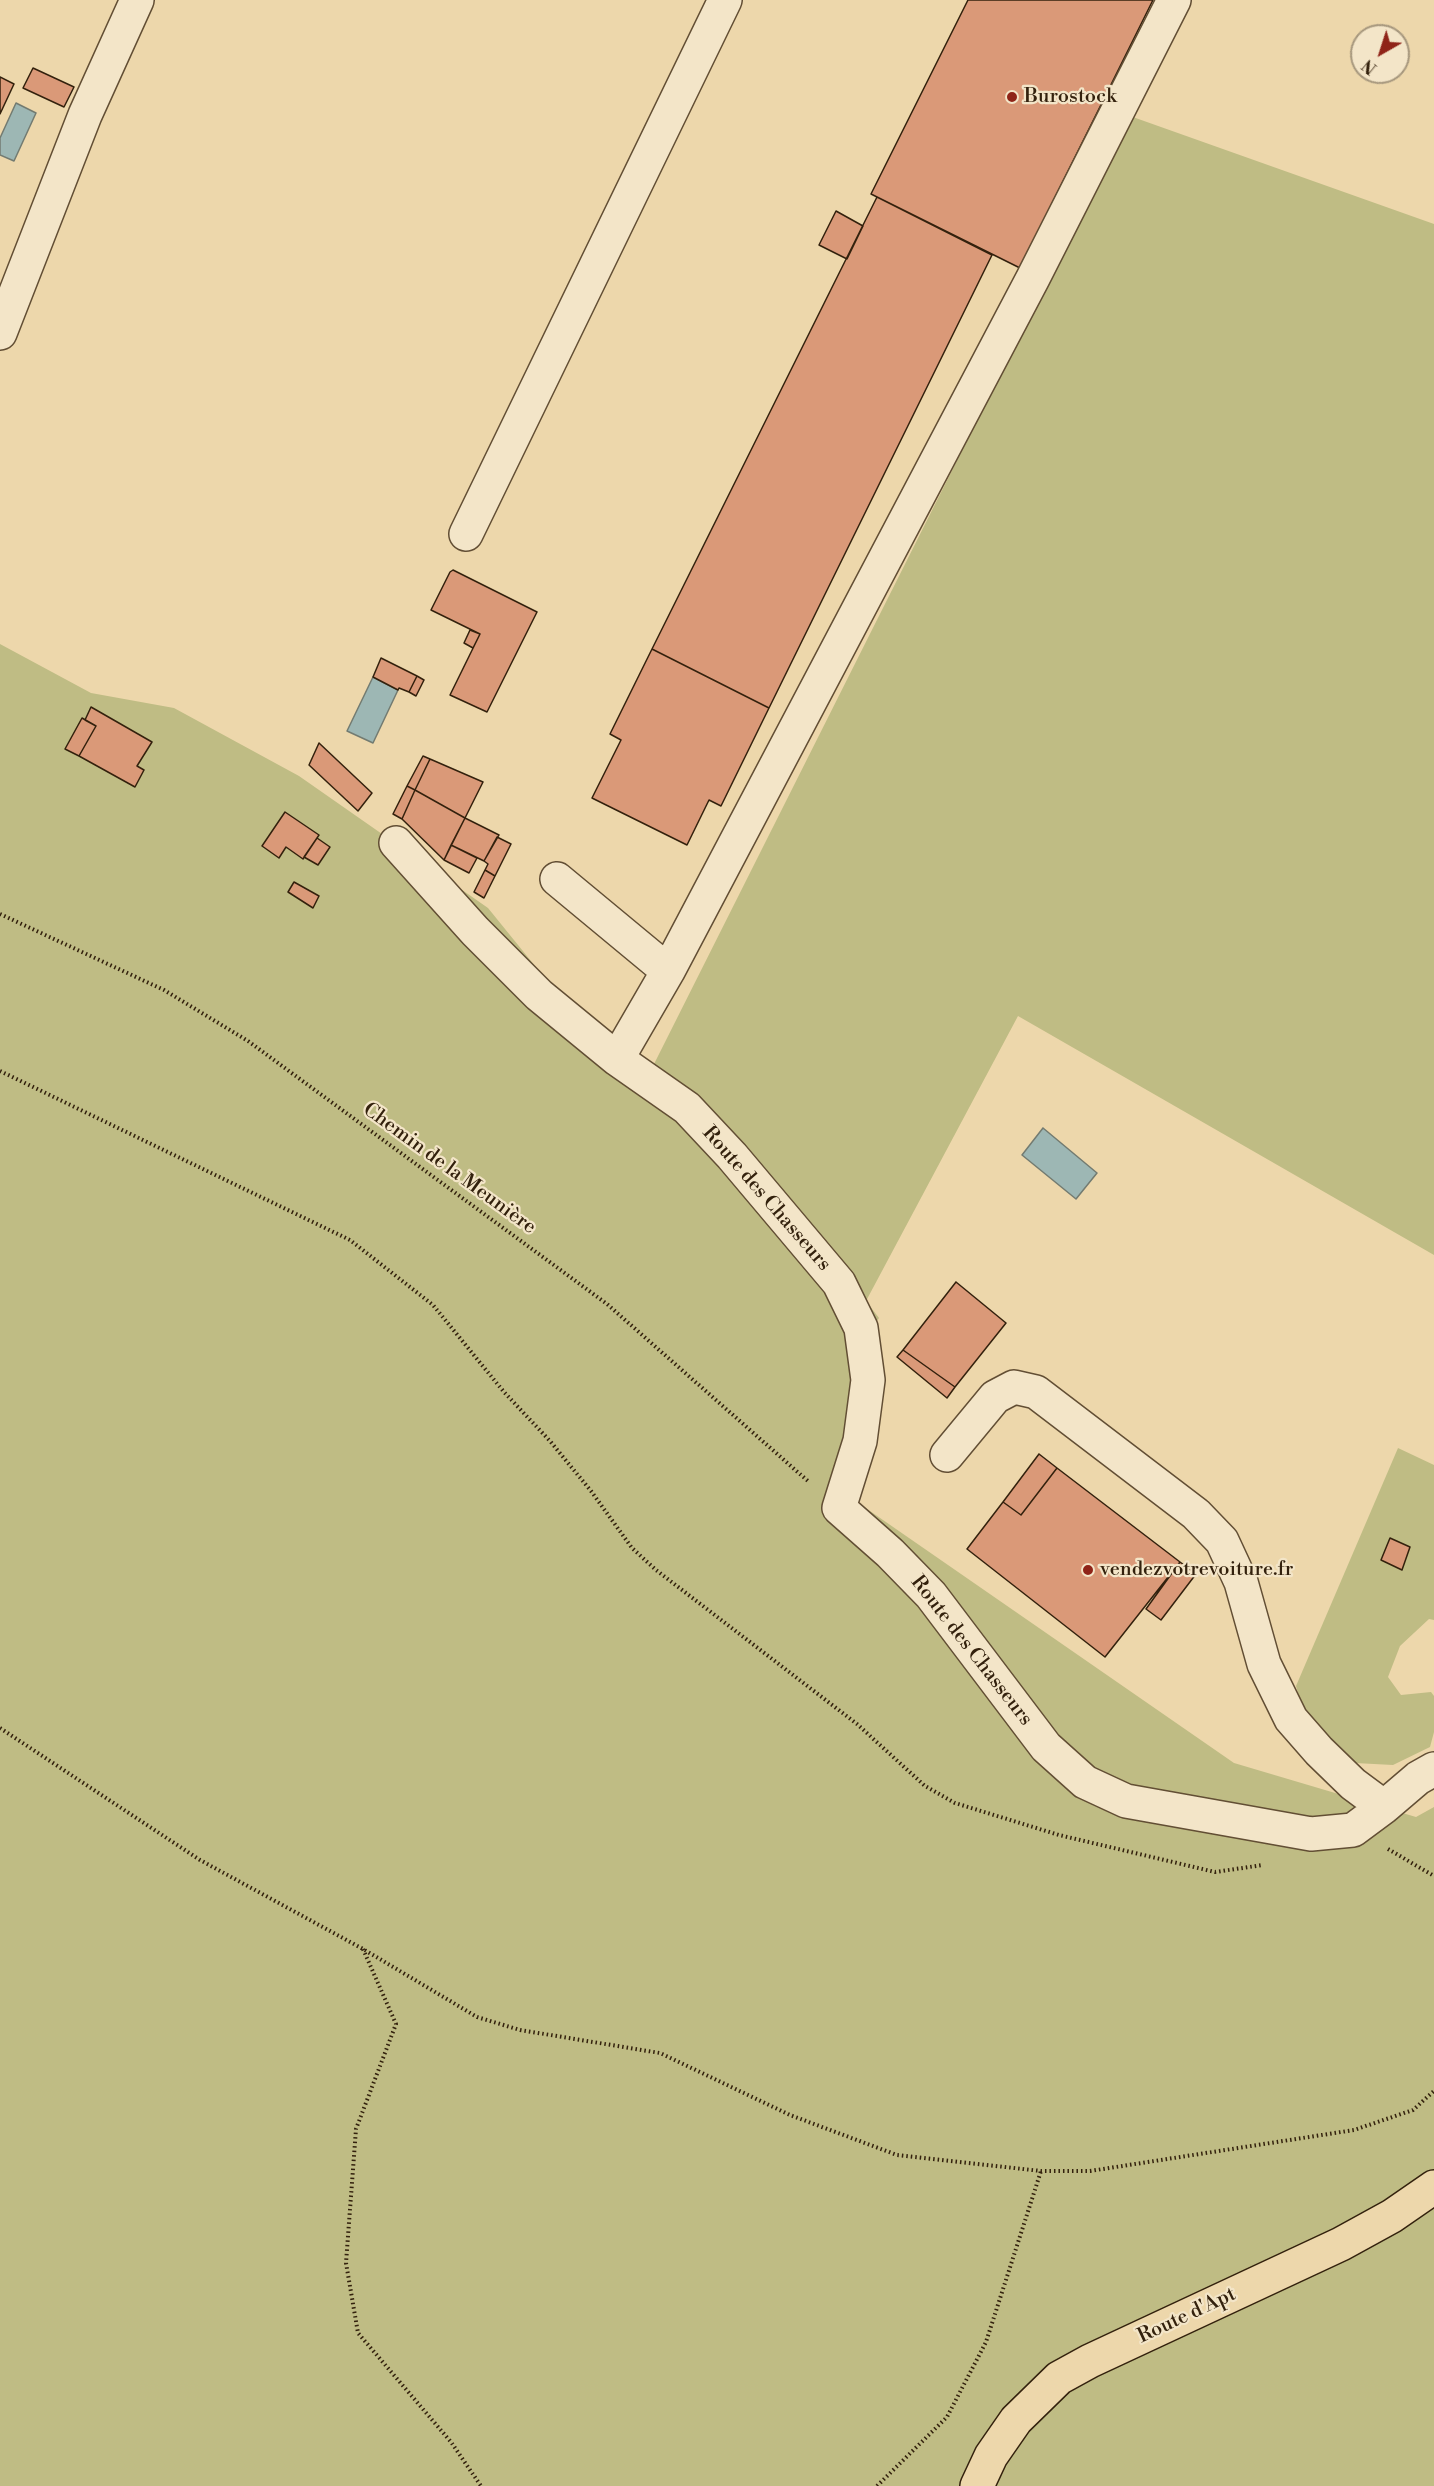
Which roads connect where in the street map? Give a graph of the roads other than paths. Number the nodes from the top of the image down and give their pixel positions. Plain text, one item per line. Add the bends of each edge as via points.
1 (137, 0) edge
2 (725, 0) edge
3 (1174, 0) edge
4 (0, 333) edge
5 (466, 534) dead end
6 (396, 843) dead end
7 (557, 879) dead end
8 (668, 971) junction
9 (617, 1059) junction
10 (947, 1455) dead end
11 (1434, 1769) edge
12 (1384, 1808) junction
13 (1434, 2187) edge
14 (977, 2486) edge

1 - 4 street via 85,115
2 - 5 street
3 - 8 street via 1033,278
6 - 9 street, Route des Chasseurs via 538,995
7 - 8 street
8 - 9 street
9 - 12 street, Route des Chasseurs via 687,1108 839,1283 861,1328 868,1380 860,1441 839,1508 931,1595 1046,1748 1085,1782 1126,1801 1311,1834 1353,1830
10 - 12 street via 995,1397 1014,1387 1036,1392 1196,1514 1222,1541 1240,1582 1264,1664 1292,1719 1332,1764
11 - 12 street, Route des Chasseurs
13 - 14 main road, Route d'Apt via 1341,2244 1059,2378 1016,2420 991,2456

